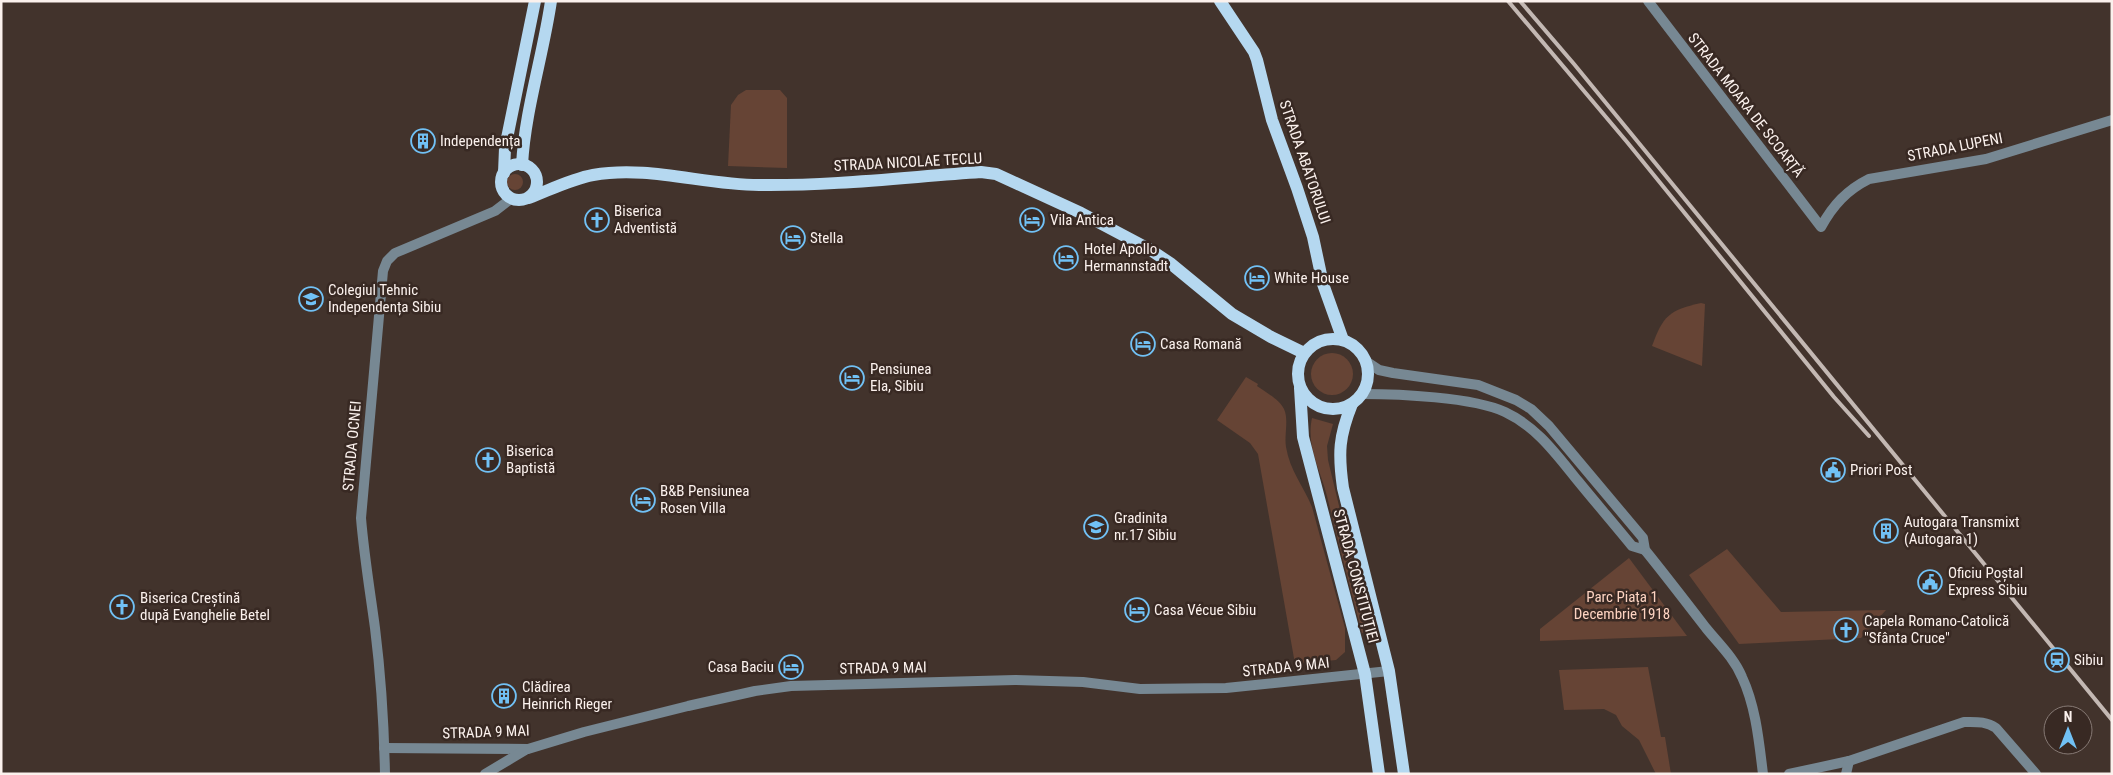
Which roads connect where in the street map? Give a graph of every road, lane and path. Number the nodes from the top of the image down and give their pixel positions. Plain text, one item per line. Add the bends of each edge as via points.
1 (534, 1) edge
2 (551, 1) edge
3 (1220, 1) edge
4 (1648, 1) edge
5 (2112, 120) edge
6 (522, 164) junction
7 (504, 174) junction
8 (512, 198) junction
9 (529, 198) junction
10 (1821, 227) joint
11 (1342, 340) junction
12 (1304, 353) junction
13 (1366, 362) junction
14 (1300, 388) junction
15 (1362, 394) junction
16 (1352, 404) junction
17 (1645, 550) junction
18 (1389, 671) junction
19 (1365, 674) junction
20 (384, 748) junction
21 (528, 748) junction
22 (1849, 761) junction
23 (384, 774) edge
24 (485, 774) edge
25 (1380, 774) edge
26 (1404, 774) edge
27 (1763, 774) edge
28 (1790, 774) edge
29 (1846, 774) edge
30 (2036, 774) edge

1 - 7 main road via 505,148
2 - 6 main road via 524,138
3 - 11 main road, STRADA ABATORULUI via 1257,60 1272,120 1313,237 1323,284
4 - 10 street, STRADA MOARA DE SCOARȚĂ
5 - 10 street, STRADA LUPENI via 1986,159 1869,179 1837,202
6 - 7 main road via 512,166
6 - 9 main road via 537,176 536,191
7 - 8 main road via 503,190
8 - 9 main road
8 - 20 street, STRADA OCNEI via 495,210 395,252 383,271 361,518 375,629
9 - 12 main road, STRADA NICOLAE TECLU via 581,178 607,174 650,174 736,185 982,172 996,174 1149,249 1232,314
11 - 12 main road via 1321,340
11 - 13 main road via 1353,344
12 - 14 main road via 1297,376
13 - 15 main road via 1367,384
13 - 17 street via 1393,374 1478,385 1531,409 1549,426 1642,538
14 - 16 main road via 1312,402 1328,409
14 - 19 main road, STRADA CONSTITUȚIEI via 1303,437
15 - 16 main road
15 - 17 street via 1459,400 1515,417 1553,449 1632,546
16 - 18 main road, STRADA CONSTITUȚIEI via 1340,441 1343,488
17 - 27 street via 1730,655 1743,677 1754,717
18 - 19 street, STRADA 9 MAI
18 - 26 main road, STRADA CONSTITUȚIEI
19 - 21 street, STRADA 9 MAI via 1226,688 1140,689 1083,682 1015,680 791,686 688,706
19 - 25 main road, STRADA CONSTITUȚIEI
20 - 21 street, STRADA 9 MAI
20 - 23 street, STRADA OCNEI
21 - 24 street
22 - 28 street
22 - 29 street
22 - 30 street via 1964,722 1979,722 1996,728

